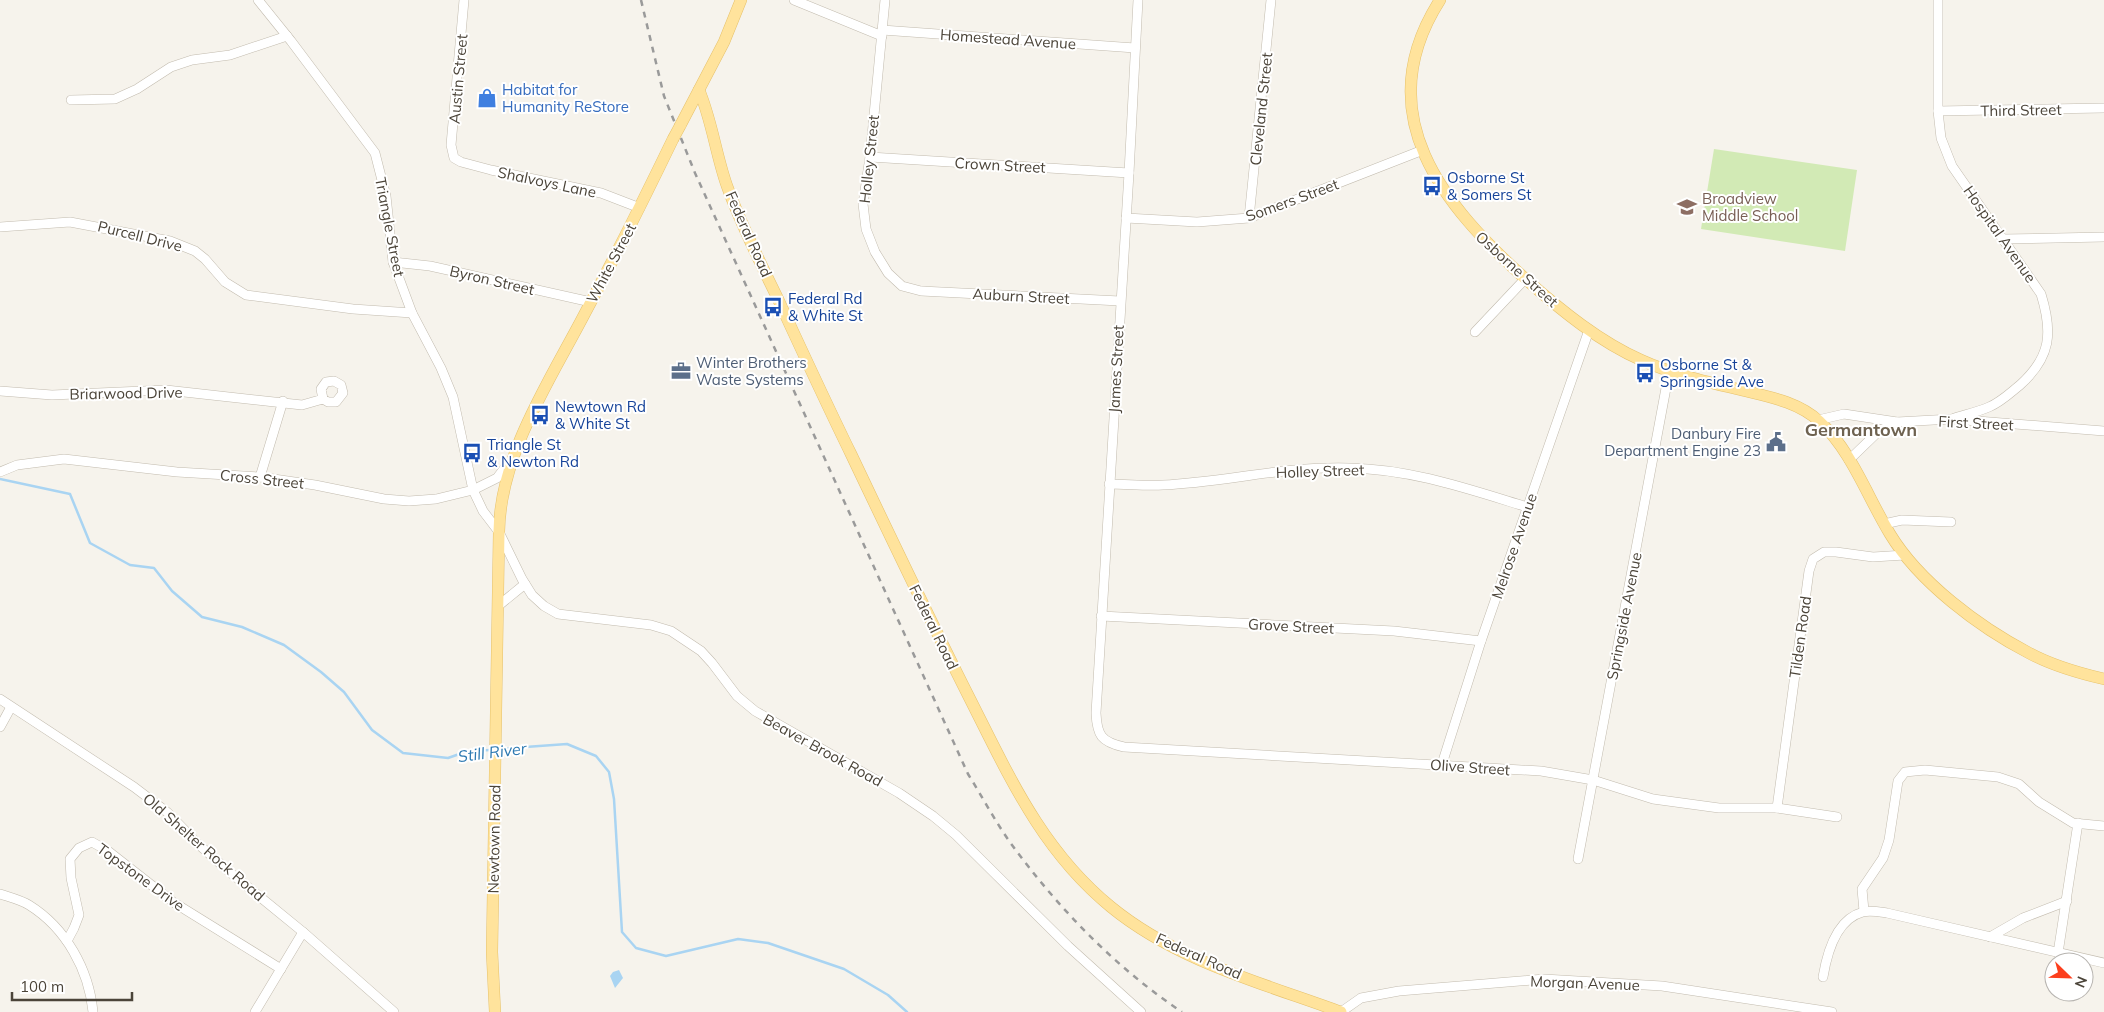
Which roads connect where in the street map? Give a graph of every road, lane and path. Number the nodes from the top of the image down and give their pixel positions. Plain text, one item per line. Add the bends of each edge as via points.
1 (258, 0) edge
2 (464, 0) edge
3 (741, 0) edge
4 (794, 0) edge
5 (885, 0) edge
6 (1138, 0) edge
7 (1272, 0) edge
8 (1440, 0) edge
9 (1938, 0) edge
10 (882, 33) junction
11 (286, 36) junction
12 (1135, 48) junction
13 (699, 90) junction
14 (72, 100) dead end
15 (2104, 108) edge
16 (1938, 111) junction
17 (1422, 150) junction
18 (870, 157) junction
19 (454, 158) joint
20 (1129, 173) junction
21 (640, 208) junction
22 (1126, 218) junction
23 (1249, 218) junction
24 (0, 227) edge
25 (2104, 238) edge
26 (2003, 239) junction
27 (393, 262) junction
28 (1525, 279) junction
29 (921, 291) joint
30 (1120, 301) junction
31 (591, 302) junction
32 (412, 313) junction
33 (1589, 330) junction
34 (1475, 332) dead end
35 (1669, 372) junction
36 (0, 391) edge
37 (323, 399) dead end
38 (282, 401) junction
39 (1952, 419) junction
40 (1818, 420) junction
41 (1897, 422) junction
42 (2104, 431) edge
43 (512, 459) junction
44 (1849, 460) junction
45 (3, 470) edge
46 (260, 476) junction
47 (1109, 484) junction
48 (473, 490) junction
49 (1527, 508) junction
50 (1951, 522) dead end
51 (1884, 524) junction
52 (498, 532) junction
53 (1905, 555) junction
54 (525, 584) junction
55 (498, 606) junction
56 (1101, 616) junction
57 (1481, 641) junction
58 (2104, 679) edge
59 (0, 699) edge
60 (11, 707) junction
61 (0, 727) edge
62 (1101, 737) joint
63 (1442, 764) junction
64 (1594, 780) junction
65 (1777, 808) junction
66 (1837, 817) dead end
67 (2078, 824) junction
68 (2104, 826) edge
69 (1578, 860) dead end
70 (0, 894) edge
71 (2067, 901) junction
72 (1864, 912) junction
73 (303, 932) junction
74 (1990, 937) junction
75 (67, 941) junction
76 (2054, 952) edge
77 (2058, 952) edge
78 (280, 969) junction
79 (1823, 977) dead end
80 (93, 1012) edge
81 (255, 1012) edge
82 (394, 1012) edge
83 (495, 1012) edge
84 (1141, 1012) edge
85 (1341, 1012) edge
86 (1832, 1012) edge

1 - 11 street, Triangle Street
2 - 19 street, Austin Street via 451,145
3 - 13 main road, White Street
4 - 10 street, Homestead Avenue
5 - 10 street, Holley Street
6 - 12 street, James Street
7 - 23 street, Cleveland Street
8 - 17 main road, Osborne Street via 1422,32 1411,76 1412,105
9 - 16 street, Hospital Avenue
10 - 12 street, Homestead Avenue
10 - 18 street, Holley Street
11 - 14 street via 230,55 192,60 170,67 137,89 114,99
11 - 27 street, Triangle Street via 375,153 386,196
12 - 20 street, James Street
13 - 21 main road, White Street, bridge
13 - 85 main road, Federal Road via 727,185 769,280 939,639 1029,812 1052,848 1111,907 1181,952
15 - 16 street, Third Street
16 - 26 street, Hospital Avenue via 1942,138 1952,166
17 - 23 street, Somers Street
17 - 28 main road, Osborne Street via 1434,176 1457,209 1498,255
18 - 20 street, Crown Street
18 - 29 street, Holley Street via 863,204 866,229 888,274 902,286
19 - 21 street, Shalvoys Lane via 492,170 601,193
20 - 22 street, James Street
21 - 31 main road, White Street
22 - 23 street, Somers Street via 1197,222
22 - 30 street, James Street
24 - 32 street, Purcell Drive via 70,222 170,241 196,252 225,282 246,295
25 - 26 street
26 - 39 street, Hospital Avenue via 2041,294 2049,329 2047,346 2031,376 2007,397 1989,407
27 - 31 street, Byron Street via 430,266
27 - 32 street, Triangle Street
28 - 33 main road, Osborne Street
28 - 34 street
29 - 30 street, Auburn Street
30 - 47 street, James Street
31 - 43 main road, White Street
32 - 48 street, Triangle Street via 453,397
33 - 35 main road, Osborne Street via 1638,359
33 - 49 street, Melrose Avenue
35 - 40 main road, Osborne Street via 1782,400
35 - 64 street, Springside Avenue
36 - 38 street, Briarwood Drive via 52,395 166,390
37 - 38 street, Briarwood Drive via 302,405
38 - 46 street
39 - 41 street, First Street
39 - 42 street, First Street
40 - 41 street, First Street via 1844,414
40 - 44 main road, Osborne Street via 1838,441
41 - 44 street via 1879,431
43 - 48 street, Cross Street via 497,478
43 - 52 main road, White Street
44 - 51 main road, Osborne Street
45 - 46 street, Cross Street via 64,459 177,472
46 - 48 street, Cross Street via 409,501
47 - 49 street, Holley Street via 1163,485 1295,470 1348,468 1392,471 1438,480
47 - 56 street, James Street
48 - 52 street, Triangle Street
49 - 57 street, Melrose Avenue
50 - 51 street via 1902,520
51 - 53 main road, Osborne Street
52 - 54 street, Beaver Brook Road
52 - 55 main road, Newtown Road
53 - 58 main road, Osborne Street via 1949,598 2001,637 2058,666
53 - 65 street, Tilden Road via 1824,552 1813,559
54 - 55 street
54 - 84 street, Beaver Brook Road via 544,606 558,614 651,625 688,641 755,711 899,793 933,816
55 - 83 main road, Newtown Road via 492,952
56 - 57 street, Grove Street via 1394,631
56 - 62 street, James Street via 1096,713
57 - 63 street, Melrose Avenue
59 - 60 street, Old Shelter Rock Road
60 - 61 street
60 - 73 street, Old Shelter Rock Road via 167,812 198,844
62 - 63 street, Olive Street via 1124,747
63 - 64 street, Olive Street via 1540,771
64 - 65 street, Olive Street via 1653,799 1720,808
64 - 69 street, Springside Avenue
65 - 66 street, Olive Street
67 - 68 street
67 - 71 street
67 - 72 street via 2039,802 2019,784 1998,777 1925,770 1906,772 1898,781 1883,858 1862,889
70 - 75 street via 29,904
71 - 74 street via 2023,918
71 - 77 street
72 - 74 street via 1887,913
72 - 79 street via 1848,919 1837,932
73 - 78 street
73 - 82 street, Old Shelter Rock Road
74 - 76 street
75 - 78 street, Topstone Drive via 79,915 70,859 80,848 92,842 173,902
75 - 80 street via 91,991
78 - 81 street
85 - 86 street, Morgan Avenue via 1361,998 1399,991 1544,979 1662,986

